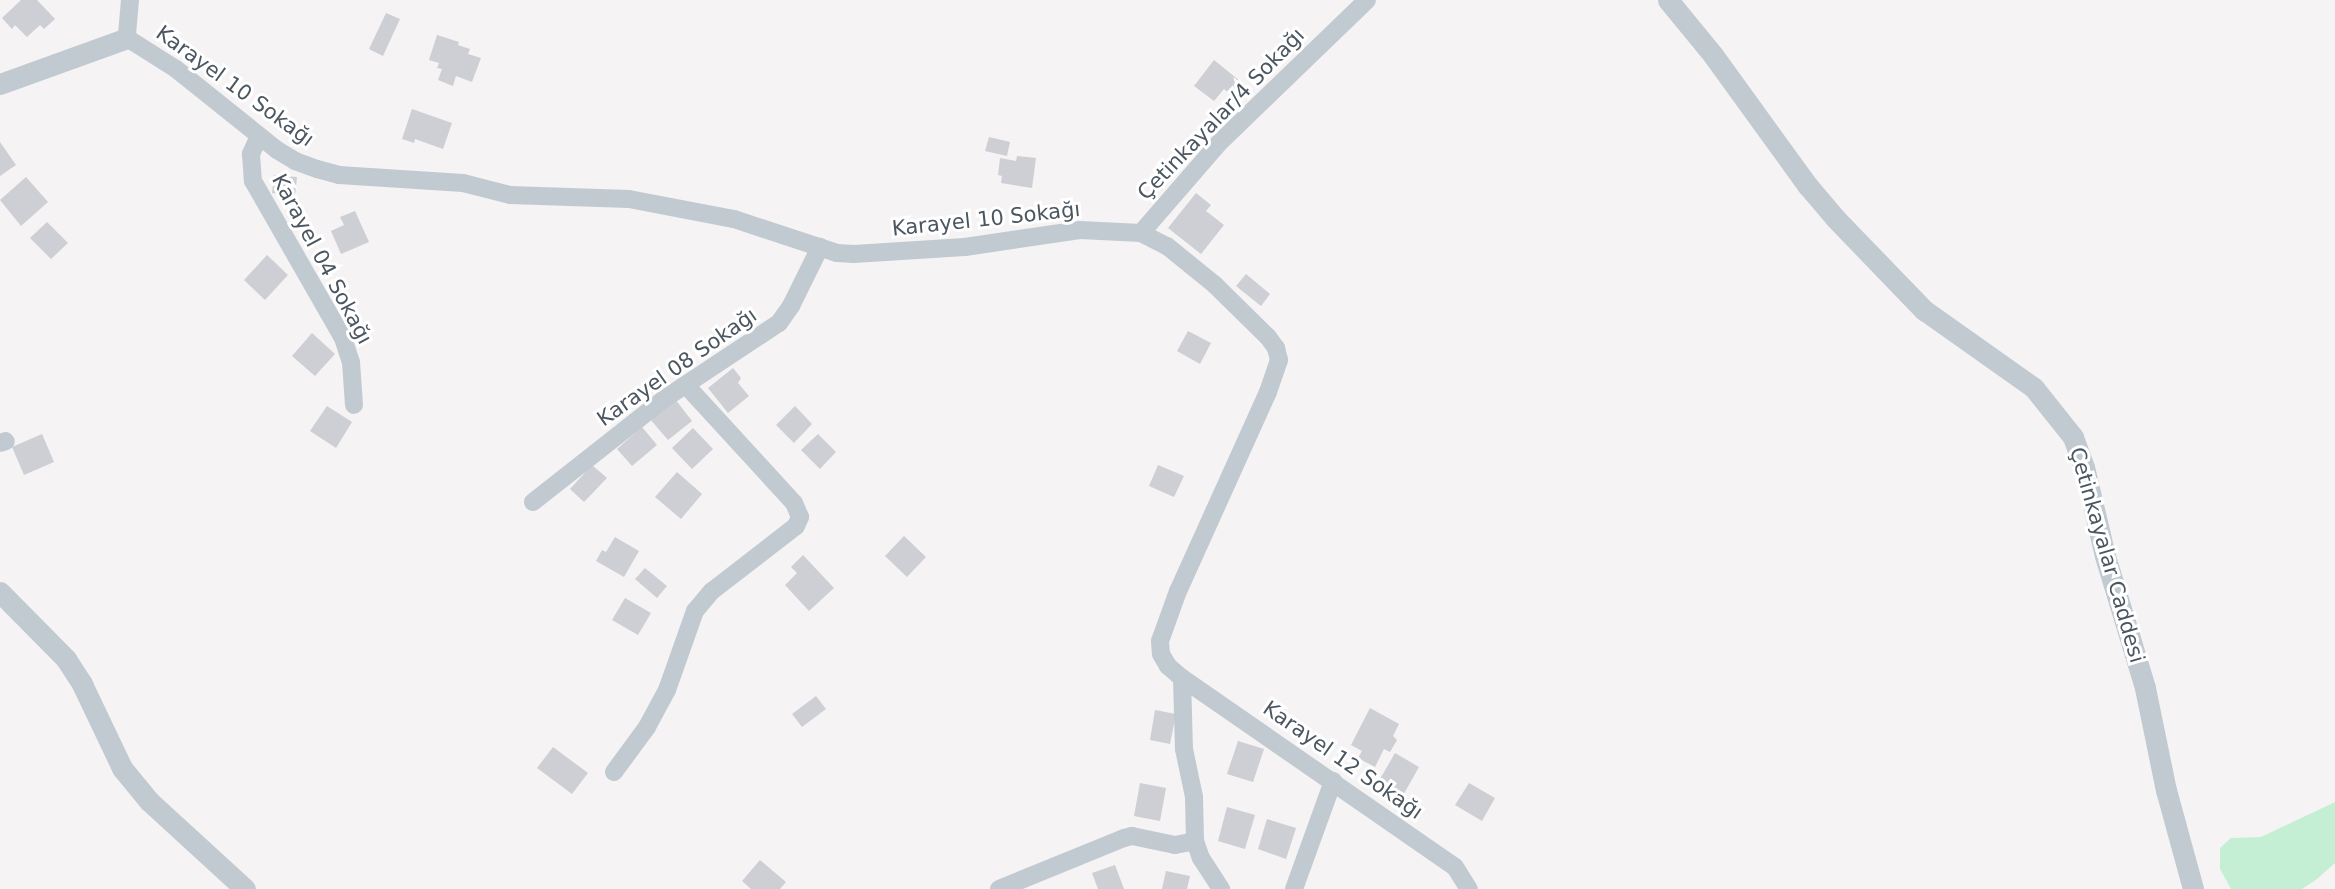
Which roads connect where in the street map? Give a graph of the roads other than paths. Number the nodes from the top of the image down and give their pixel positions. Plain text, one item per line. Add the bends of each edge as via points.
1 (130, 0) edge
2 (1367, 0) edge
3 (1668, 0) edge
4 (127, 38) junction
5 (0, 84) edge
6 (259, 136) junction
7 (1140, 233) junction
8 (820, 247) junction
9 (685, 384) junction
10 (354, 405) dead end
11 (533, 502) dead end
12 (0, 592) edge
13 (1182, 678) junction
14 (614, 772) dead end
15 (1333, 781) junction
16 (1195, 841) junction
17 (245, 889) edge
18 (999, 889) edge
19 (1221, 889) edge
20 (1294, 889) edge
21 (1469, 889) edge
22 (2193, 889) edge

1 - 4 street
2 - 7 street, Çetinkayalar/4 Sokağı via 1218,144
3 - 22 street, Çetinkayalar Caddesi via 1836,219 1924,310 2034,388 2073,437 2145,688
4 - 5 street
4 - 6 street, Karayel 10 Sokağı via 176,69
6 - 8 street, Karayel 10 Sokağı via 295,162 339,175 430,179 510,195 629,199 748,223
6 - 10 street, Karayel 04 Sokağı via 251,154 253,181 343,338 353,373
7 - 8 street, Karayel 10 Sokağı via 1080,230 897,253 854,254
7 - 13 street, Karayel 10 Sokağı via 1167,246 1215,285 1268,337 1279,360 1165,624 1161,654
8 - 9 street, Karayel 08 Sokağı via 779,323
9 - 11 street, Karayel 08 Sokağı
9 - 14 street via 794,503 800,517 796,526 712,591 695,611 667,690
12 - 17 street via 66,659 127,775
13 - 15 street, Karayel 12 Sokağı
13 - 16 street via 1184,749 1194,797
15 - 20 street
15 - 21 street, Karayel 12 Sokağı via 1455,867
16 - 18 street via 1175,845 1132,836
16 - 19 street

